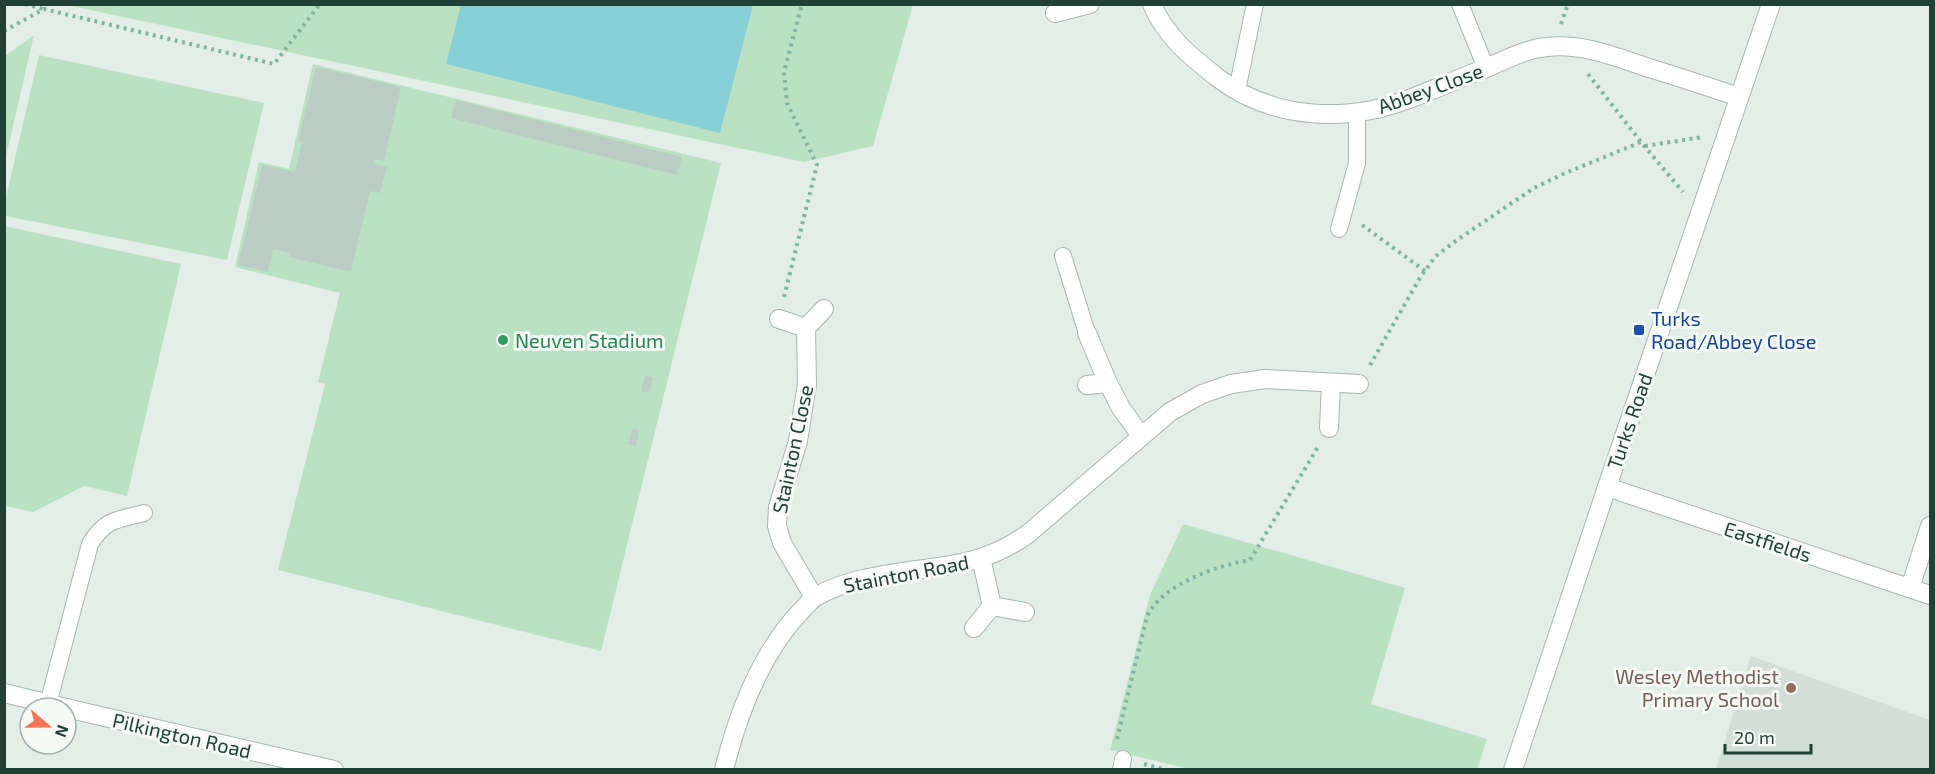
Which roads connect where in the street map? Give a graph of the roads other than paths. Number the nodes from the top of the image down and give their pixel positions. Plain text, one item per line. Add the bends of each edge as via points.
1 (1090, 4) edge
2 (1152, 4) edge
3 (1255, 4) edge
4 (1460, 4) edge
5 (1771, 4) edge
6 (1055, 14) dead end
7 (1486, 68) junction
8 (1237, 90) junction
9 (1739, 97) junction
10 (1357, 112) junction
11 (1340, 229) dead end
12 (1064, 256) dead end
13 (824, 309) dead end
14 (779, 319) road end
15 (806, 328) junction
16 (1087, 333) joint
17 (1331, 382) junction
18 (1108, 383) junction
19 (1359, 384) road end
20 (1087, 385) dead end
21 (1329, 428) road end
22 (1141, 436) junction
23 (1606, 487) junction
24 (144, 513) dead end
25 (1930, 526) edge
26 (981, 558) junction
27 (1910, 588) junction
28 (1930, 595) edge
29 (814, 597) junction
30 (992, 606) junction
31 (1025, 612) dead end
32 (974, 628) dead end
33 (50, 696) edge
34 (78, 711) edge
35 (334, 770) edge
36 (724, 770) edge
37 (1514, 770) edge

1 - 6 street
2 - 8 street, Abbey Close via 1169,35 1199,64
3 - 8 lane
4 - 7 lane
5 - 9 street, Turks Road
7 - 9 street, Abbey Close via 1546,47 1574,47
7 - 10 street, Abbey Close via 1404,100
8 - 10 street, Abbey Close via 1282,110
9 - 23 street, Turks Road
10 - 11 lane via 1357,163
12 - 16 lane
13 - 15 street
14 - 15 street
15 - 29 street, Stainton Close via 807,384 777,526 782,543
16 - 18 street
17 - 19 street, Stainton Road
17 - 21 street
17 - 22 street, Stainton Road via 1265,379 1231,384 1202,394 1170,412
18 - 20 street
18 - 22 street
22 - 26 street, Stainton Road via 1029,533 1011,546
23 - 27 street, Eastfields
23 - 37 street, Turks Road
24 - 33 lane via 109,522 98,530 90,544
25 - 27 street
26 - 29 street, Stainton Road via 840,584
26 - 30 street, Stainton Road
27 - 28 street, Eastfields
29 - 36 street, Stainton Road via 775,643 750,689
30 - 31 street
30 - 32 street
34 - 35 street, Pilkington Road

